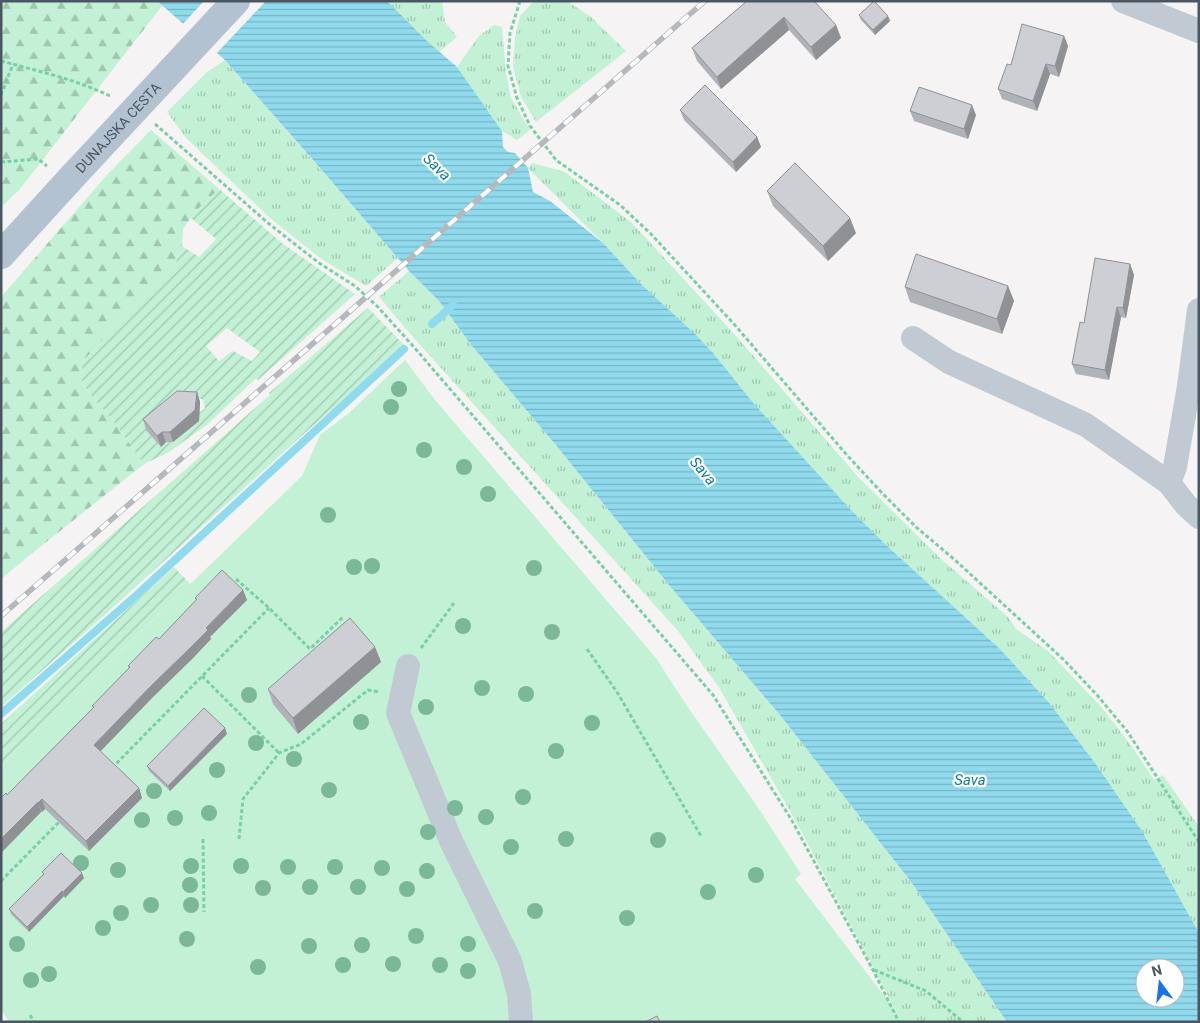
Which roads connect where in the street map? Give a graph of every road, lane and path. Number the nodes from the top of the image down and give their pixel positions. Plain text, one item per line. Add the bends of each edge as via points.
1 (236, 1) edge
2 (520, 1) edge
3 (1123, 1) edge
4 (1199, 31) edge
5 (1, 61) edge
6 (13, 64) junction
7 (1, 95) edge
8 (113, 97) dead end
9 (153, 123) dead end
10 (1, 162) edge
11 (63, 173) junction
12 (1, 255) edge
13 (1199, 310) edge
14 (914, 338) dead end
15 (1169, 483) junction
16 (1199, 517) edge
17 (236, 579) dead end
18 (454, 603) dead end
19 (269, 608) junction
20 (344, 616) dead end
21 (587, 649) dead end
22 (408, 666) joint
23 (202, 676) junction
24 (401, 695) junction
25 (278, 754) junction
26 (112, 768) edge
27 (64, 818) edge
28 (1197, 835) edge
29 (701, 836) dead end
30 (203, 839) dead end
31 (240, 839) dead end
32 (1199, 842) edge
33 (1, 881) edge
34 (204, 912) dead end
35 (873, 970) junction
36 (30, 1015) dead end
37 (34, 1022) edge
38 (521, 1022) edge
39 (899, 1022) edge
40 (964, 1022) edge

1 - 11 main road, DUNAJSKA CESTA, bridge
2 - 28 path via 510,33 508,66 517,98 530,126 556,160 620,205 651,234 883,494 1064,660 1128,731
3 - 4 street
5 - 6 path
6 - 7 path
6 - 8 path
9 - 35 path via 251,210 378,307 713,695 790,819
10 - 11 path via 38,159
11 - 12 main road, DUNAJSKA CESTA
13 - 15 street via 1186,404
14 - 15 street via 949,362 1086,425
15 - 16 street
17 - 19 path
18 - 22 path
19 - 20 path via 310,649
19 - 23 path
21 - 29 path via 617,692
22 - 24 street
23 - 25 path
23 - 26 path
24 - 25 path via 368,690 301,744
24 - 38 street via 398,713 451,841 510,961 519,994
25 - 31 path via 243,799
27 - 33 path
28 - 32 path
30 - 34 path
35 - 39 path
35 - 40 path via 926,991
36 - 37 path

